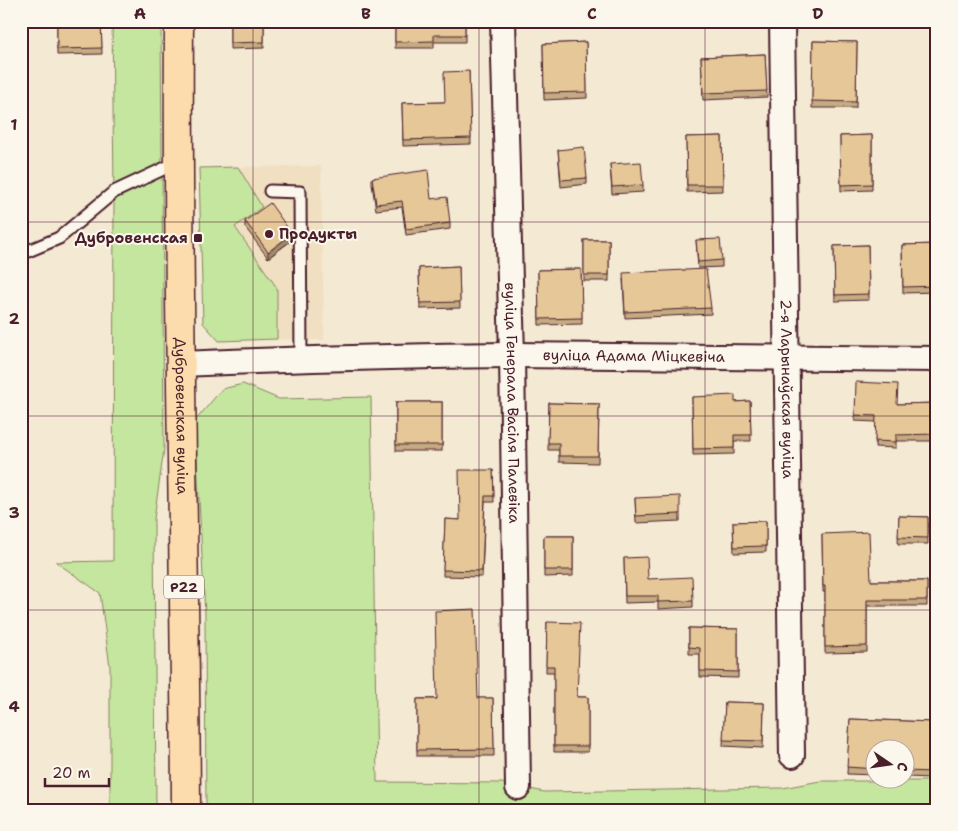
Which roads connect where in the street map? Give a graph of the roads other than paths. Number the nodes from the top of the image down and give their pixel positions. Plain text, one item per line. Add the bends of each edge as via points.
1 (179, 21) edge
2 (503, 21) edge
3 (782, 21) edge
4 (178, 162) junction
5 (270, 191) dead end
6 (21, 254) edge
7 (512, 356) junction
8 (301, 359) junction
9 (787, 359) junction
10 (937, 359) edge
11 (182, 364) junction
12 (792, 755) dead end
13 (518, 787) dead end
14 (186, 810) edge

1 - 4 main road, Дубровенская вуліца / Р22
2 - 7 street, вуліца Генерала Васіля Палевіка
3 - 9 street, 2-я Ларынаўская вуліца
4 - 6 lane via 114,192 59,238
4 - 11 main road, Дубровенская вуліца / Р22
5 - 8 lane via 300,192
7 - 8 street, вуліца Адама Міцкевіча
7 - 9 street, вуліца Адама Міцкевіча
7 - 13 street, вуліца Генерала Васіля Палевіка
8 - 11 street, вуліца Адама Міцкевіча
9 - 10 street, вуліца Адама Міцкевіча
9 - 12 street, 2-я Ларынаўская вуліца
11 - 14 main road, Дубровенская вуліца / Р22

